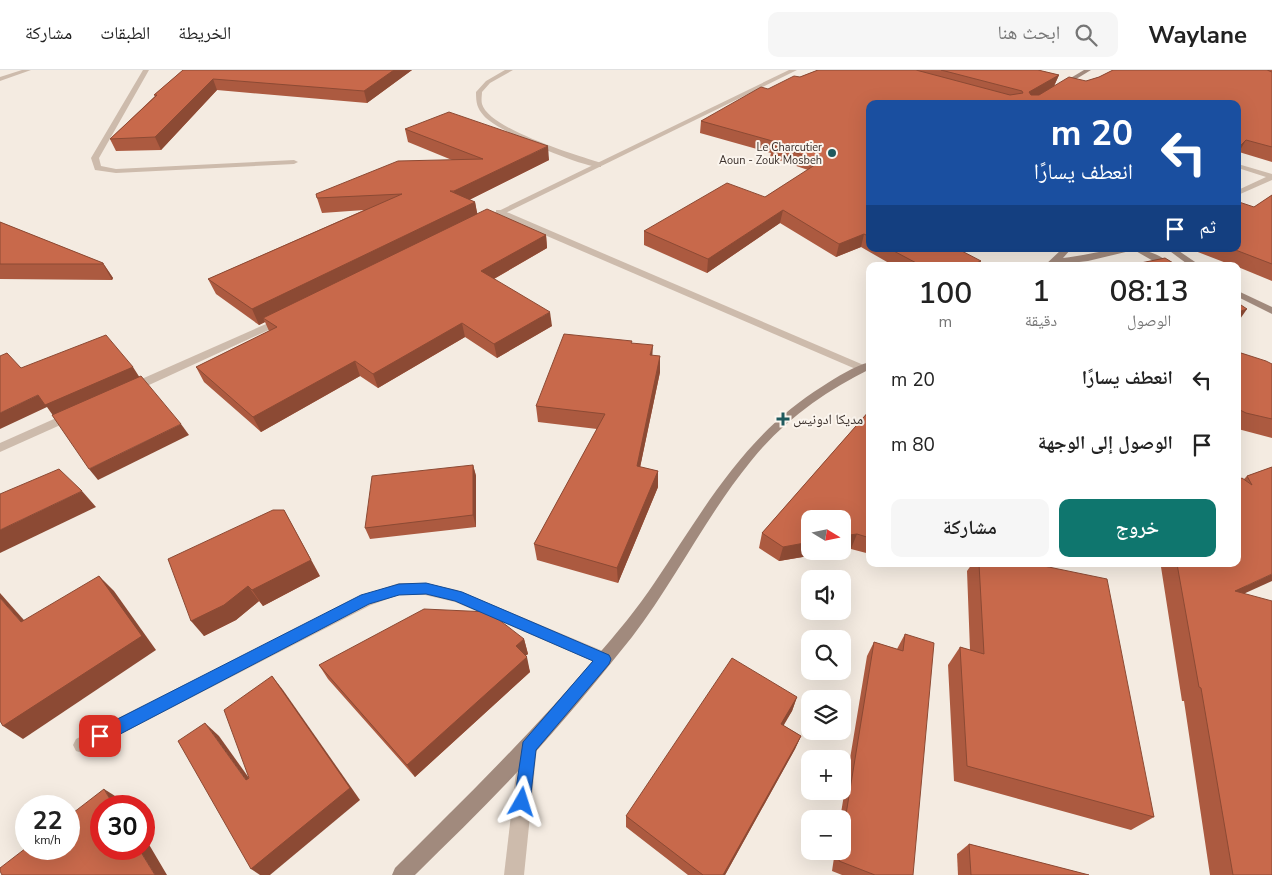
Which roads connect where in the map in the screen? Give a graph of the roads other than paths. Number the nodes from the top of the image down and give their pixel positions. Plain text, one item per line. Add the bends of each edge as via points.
1 (28, 70) edge
2 (146, 70) edge
3 (510, 70) edge
4 (794, 70) edge
5 (1088, 70) edge
6 (0, 79) edge
7 (1036, 100) edge
8 (294, 162) dead end
9 (598, 165) junction
10 (1241, 167) edge
11 (1272, 177) edge
12 (1241, 192) edge
13 (499, 212) junction
14 (482, 221) edge
15 (1065, 252) edge
16 (1116, 252) edge
17 (1142, 252) edge
18 (1175, 252) edge
19 (1053, 262) edge
20 (1059, 262) edge
21 (1161, 262) edge
22 (1190, 262) edge
23 (1241, 296) edge
24 (1272, 312) edge
25 (291, 315) edge
26 (866, 366) edge
27 (124, 392) edge
28 (80, 412) edge
29 (0, 448) edge
30 (604, 659) junction
31 (82, 745) dead end
32 (528, 747) junction
33 (402, 875) edge
34 (514, 875) edge

1 - 6 street
2 - 8 street via 95,158 98,168 116,171
3 - 9 street via 480,90 477,98 489,118 513,133
4 - 9 street
5 - 7 main road
9 - 13 street
10 - 11 street
11 - 12 street
13 - 14 street
13 - 26 street
15 - 19 main road
16 - 20 main road
17 - 21 main road
18 - 22 main road
23 - 24 main road
25 - 27 street
26 - 30 main road via 794,411 746,458 653,599
28 - 29 street
30 - 31 street via 457,596 426,589 399,589 366,600
30 - 32 main road
32 - 33 main road
32 - 34 street

